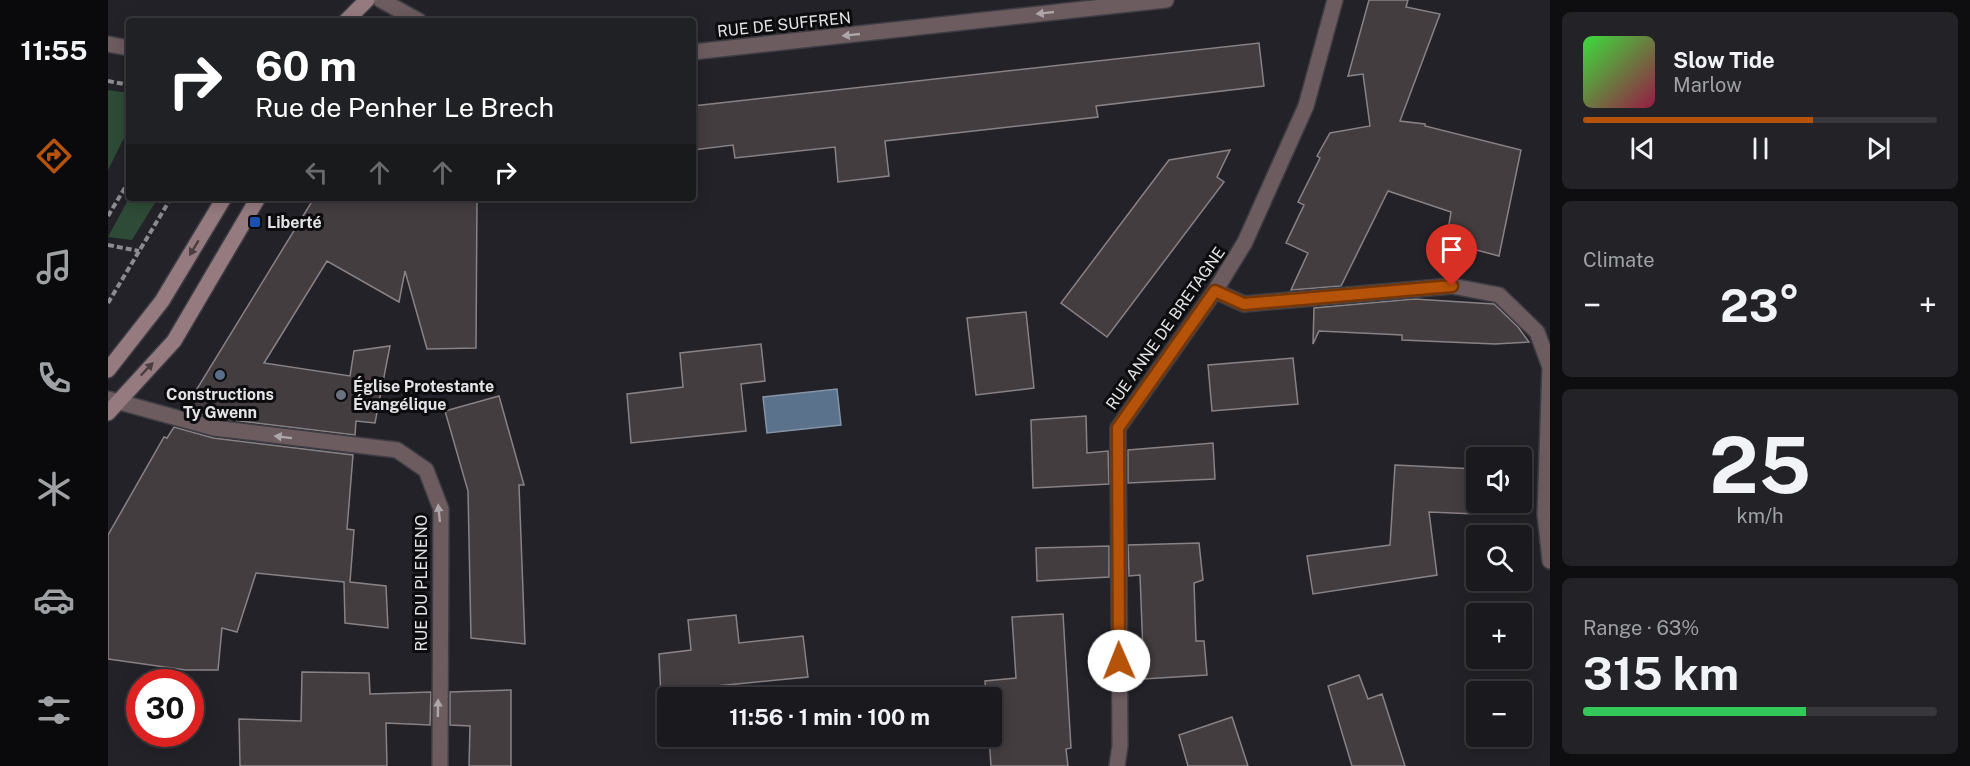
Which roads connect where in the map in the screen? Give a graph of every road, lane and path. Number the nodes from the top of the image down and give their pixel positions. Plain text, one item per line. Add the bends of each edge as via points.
1 (368, 0) edge
2 (381, 0) edge
3 (1166, 0) edge
4 (1335, 0) edge
5 (349, 18) edge
6 (360, 18) edge
7 (414, 18) edge
8 (108, 44) edge
9 (126, 47) edge
10 (696, 52) edge
11 (108, 81) edge
12 (126, 84) edge
13 (126, 186) edge
14 (169, 201) edge
15 (223, 201) edge
16 (256, 201) edge
17 (108, 216) edge
18 (108, 245) edge
19 (139, 251) junction
20 (1215, 291) junction
21 (108, 303) edge
22 (108, 370) edge
23 (111, 404) edge
24 (1550, 561) edge
25 (440, 766) edge
26 (1118, 766) edge

1 - 5 main road
1 - 6 main road
2 - 7 street
3 -> 10 street, RUE DE SUFFREN
4 - 20 street, RUE ANNE DE BRETAGNE via 1306,106 1245,242
8 - 9 street
11 - 12 path
13 - 17 path
14 - 19 path
15 -> 22 main road via 162,301
23 -> 16 main road via 174,341
18 - 19 path
19 - 21 path
20 - 24 street via 1244,304 1452,286 1499,296 1537,332 1550,367 1545,514
20 - 26 street, RUE ANNE DE BRETAGNE via 1118,428
25 -> 23 street, RUE DU PLENENO via 441,509 426,470 397,450 214,428

